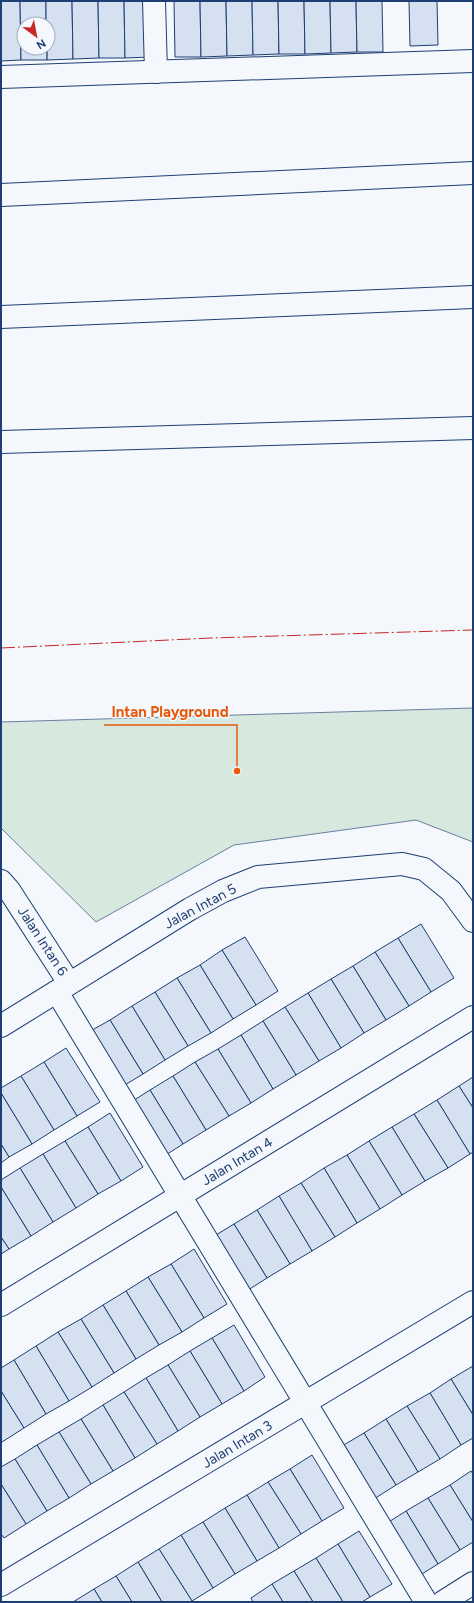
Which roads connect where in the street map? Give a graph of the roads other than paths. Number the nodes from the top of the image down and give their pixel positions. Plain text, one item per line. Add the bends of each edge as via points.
1 (154, 1) edge
2 (473, 61) edge
3 (156, 72) junction
4 (1, 77) edge
5 (473, 173) edge
6 (1, 195) edge
7 (473, 297) edge
8 (1, 318) edge
9 (473, 428) edge
10 (1, 442) edge
11 (1, 881) edge
12 (473, 921) edge
13 (63, 987) junction
14 (473, 1017) edge
15 (1, 1026) edge
16 (180, 1196) junction
17 (473, 1302) edge
18 (1, 1305) edge
19 (306, 1403) junction
20 (473, 1583) edge
21 (1, 1585) edge
22 (426, 1602) edge
23 (443, 1602) edge

1 - 3 street
2 - 3 street
3 - 4 street
5 - 6 street
7 - 8 street
9 - 10 street
11 - 13 street, Jalan Intan 6 via 9,890
12 - 13 street, Jalan Intan 5 via 451,891 424,869 402,864 258,877 223,891 190,909
13 - 15 street, Jalan Intan 5
13 - 16 street, Jalan Intan 6
14 - 16 street, Jalan Intan 4
16 - 18 street, Jalan Intan 4
16 - 19 street, Jalan Intan 6
17 - 19 street, Jalan Intan 3
19 - 21 street, Jalan Intan 3
19 - 22 street, Jalan Intan 6
20 - 23 street

